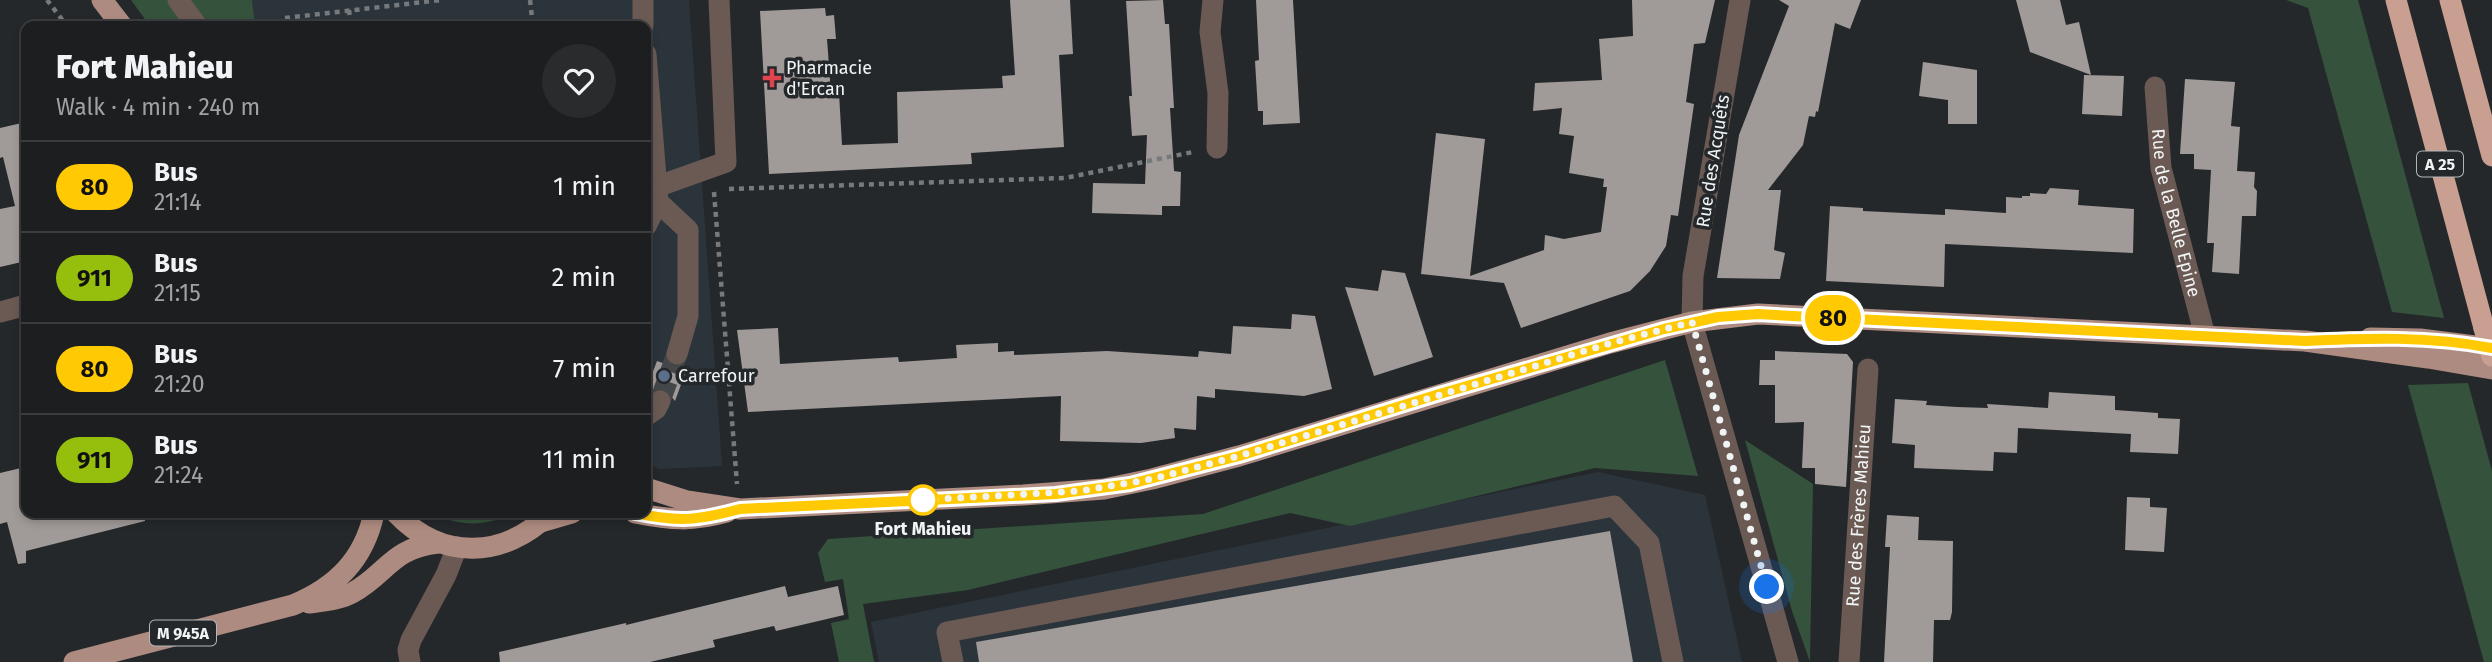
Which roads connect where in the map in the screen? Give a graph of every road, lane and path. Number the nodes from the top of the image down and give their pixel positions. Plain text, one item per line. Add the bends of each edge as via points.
1 (47, 0) edge
2 (102, 0) edge
3 (178, 0) edge
4 (441, 0) edge
5 (530, 0) edge
6 (643, 0) edge
7 (719, 0) edge
8 (1213, 0) edge
9 (1740, 0) edge
10 (2396, 0) edge
11 (2450, 0) edge
12 (349, 10) junction
13 (285, 18) dead end
14 (63, 21) edge
15 (118, 21) edge
16 (193, 21) edge
17 (350, 21) edge
18 (532, 21) edge
19 (643, 21) edge
20 (2155, 87) dead end
21 (651, 118) edge
22 (1217, 148) joint
23 (2492, 156) edge
24 (657, 195) junction
25 (651, 212) edge
26 (21, 306) edge
27 (0, 312) edge
28 (1692, 322) junction
29 (2205, 336) junction
30 (2305, 341) junction
31 (2492, 348) edge
32 (677, 354) tunnel mouth
33 (2492, 356) edge
34 (1868, 369) dead end
35 (2492, 369) edge
36 (651, 490) edge
37 (740, 509) junction
38 (651, 516) edge
39 (372, 518) edge
40 (401, 518) edge
41 (544, 518) edge
42 (447, 545) junction
43 (293, 605) junction
44 (140, 654) edge
45 (74, 662) edge
46 (410, 662) edge
47 (953, 662) edge
48 (1673, 662) edge
49 (1788, 662) edge
50 (1849, 662) edge

1 - 14 path
2 - 15 main road
3 - 16 street
4 - 12 path
5 - 18 path
6 - 19 street
7 - 24 street via 726,162
8 - 22 street via 1210,32 1218,93
9 - 28 street, Rue des Acquêts via 1693,276
10 - 33 highway, A 25, bridge
11 - 23 highway
12 - 13 path
12 - 17 path
20 - 29 street, Rue de la Belle Epine via 2161,167
21 - 24 street
22 - 37 path via 1065,178 714,190
24 - 25 street
24 - 32 street via 688,230 688,316
26 - 27 street
28 - 29 main road via 1758,314
28 - 37 main road via 1130,484 1056,494
28 - 49 street
29 - 30 main road
30 - 31 main road via 2420,339
30 - 35 main road
34 - 50 street, Rue des Frères Mahieu
36 - 37 main road
37 - 38 main road via 688,520
39 - 43 main road, M 945A via 360,551 341,575 318,594
40 - 42 main road via 415,531
41 - 42 main road via 520,537 495,546
42 - 43 main road, M 945A via 406,551 345,596
42 - 46 street via 446,575 411,640
43 - 44 main road, M 945A
44 - 45 main road, M 945A
47 - 48 street via 947,632 1614,506 1649,543

